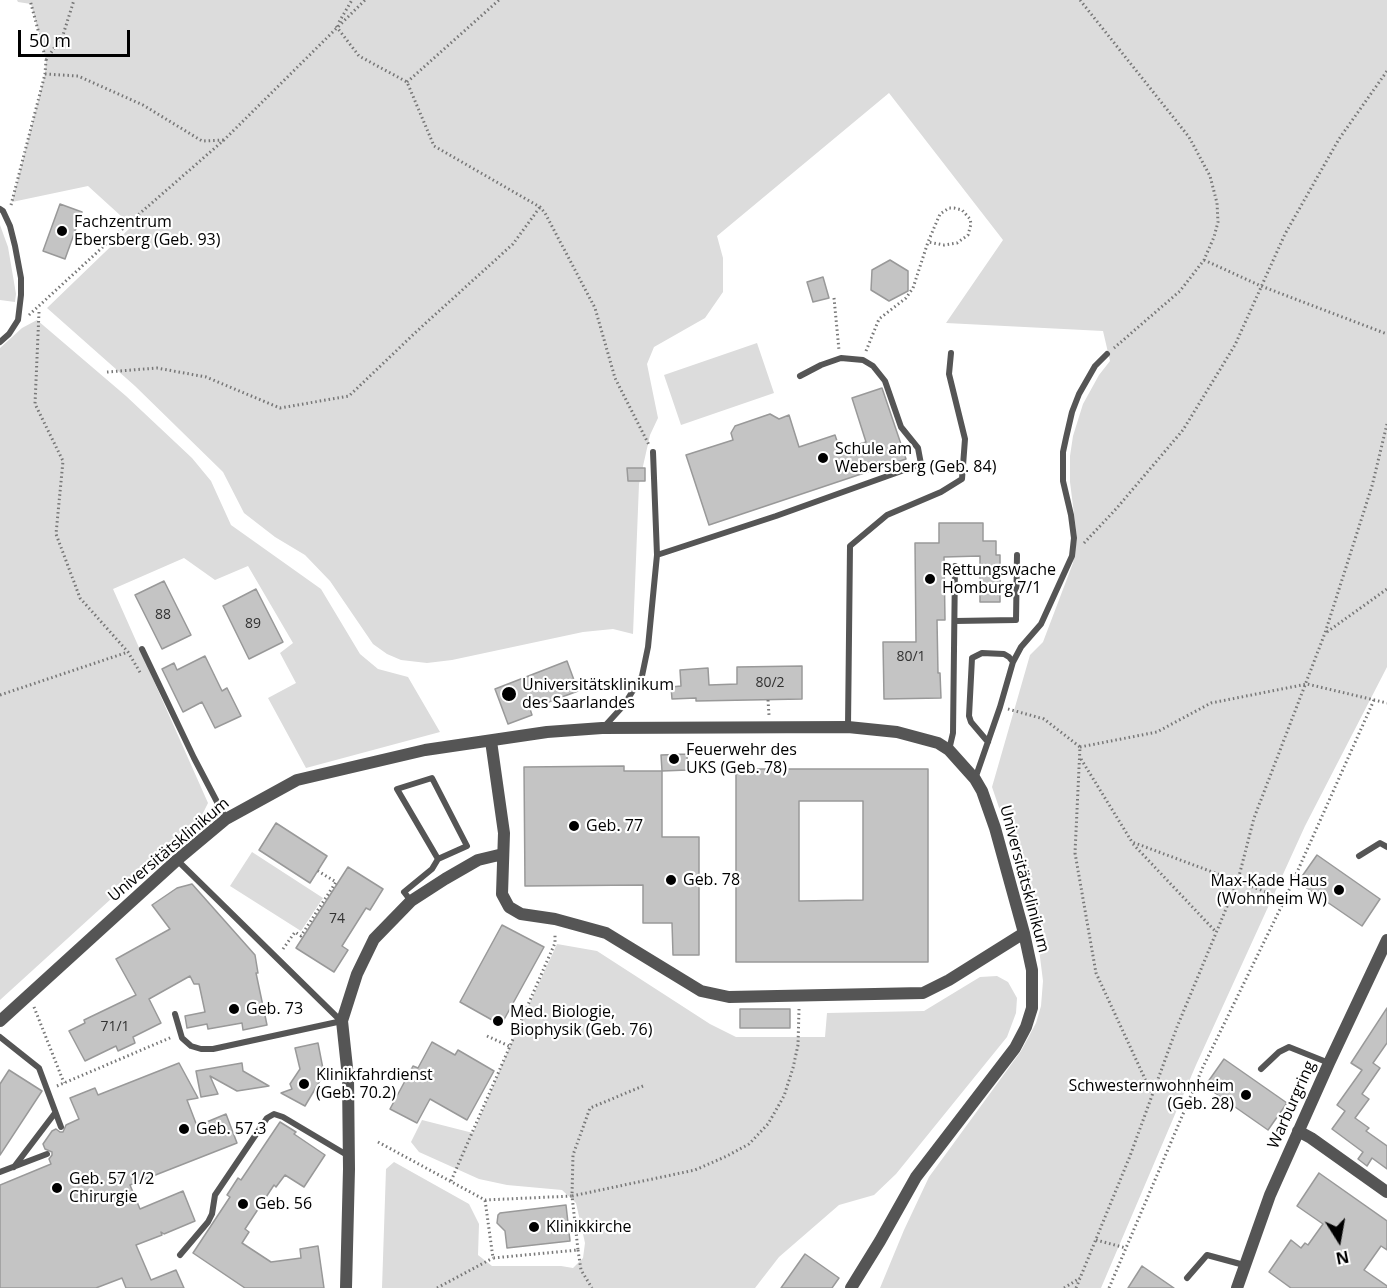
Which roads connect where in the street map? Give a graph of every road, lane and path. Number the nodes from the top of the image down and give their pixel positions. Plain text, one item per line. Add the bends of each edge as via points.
1 (30, 0) edge
2 (74, 0) edge
3 (352, 0) edge
4 (364, 0) edge
5 (499, 0) edge
6 (1080, 0) edge
7 (336, 26) junction
8 (46, 60) junction
9 (1387, 71) edge
10 (45, 75) junction
11 (407, 82) junction
12 (224, 140) junction
13 (12, 202) dead end
14 (540, 207) junction
15 (0, 209) edge
16 (928, 242) junction
17 (1203, 260) junction
18 (1261, 286) junction
19 (834, 298) dead end
20 (33, 310) dead end
21 (39, 312) dead end
22 (1387, 334) edge
23 (0, 342) edge
24 (951, 353) dead end
25 (1107, 354) joint
26 (841, 358) junction
27 (863, 360) junction
28 (107, 372) dead end
29 (800, 376) dead end
30 (1387, 424) edge
31 (653, 452) joint
32 (657, 555) junction
33 (1017, 555) dead end
34 (1072, 555) junction
35 (955, 566) dead end
36 (1387, 589) edge
37 (956, 621) junction
38 (1325, 633) junction
39 (142, 649) dead end
40 (128, 652) junction
41 (1012, 662) junction
42 (145, 681) dead end
43 (1307, 684) junction
44 (0, 695) edge
45 (1374, 700) junction
46 (1387, 703) edge
47 (1000, 707) junction
48 (848, 727) junction
49 (602, 728) junction
50 (491, 741) junction
51 (988, 742) junction
52 (1080, 747) junction
53 (949, 750) junction
54 (1080, 758) junction
55 (977, 774) junction
56 (226, 819) junction
57 (1132, 842) junction
58 (1387, 847) edge
59 (503, 854) junction
60 (1359, 856) dead end
61 (438, 859) junction
62 (177, 860) junction
63 (318, 871) dead end
64 (1238, 880) junction
65 (1285, 899) junction
66 (411, 901) junction
67 (1216, 932) junction
68 (1024, 933) junction
69 (1387, 940) edge
70 (555, 944) dead end
71 (277, 958) junction
72 (29, 995) junction
73 (799, 995) junction
74 (175, 1014) dead end
75 (0, 1021) edge
76 (342, 1021) junction
77 (180, 1033) junction
78 (487, 1036) dead end
79 (0, 1037) edge
80 (509, 1046) junction
81 (1329, 1063) junction
82 (1261, 1070) dead end
83 (64, 1083) junction
84 (643, 1086) dead end
85 (47, 1090) junction
86 (1152, 1094) junction
87 (56, 1113) junction
88 (61, 1127) dead end
89 (1298, 1131) junction
90 (378, 1142) dead end
91 (47, 1154) dead end
92 (347, 1155) junction
93 (14, 1167) junction
94 (0, 1172) edge
95 (452, 1181) junction
96 (1387, 1192) edge
97 (572, 1196) junction
98 (485, 1200) junction
99 (1096, 1240) junction
100 (1126, 1248) junction
101 (578, 1250) junction
102 (180, 1255) dead end
103 (493, 1258) junction
104 (1244, 1265) junction
105 (1081, 1277) junction
106 (1187, 1278) dead end
107 (346, 1288) edge
108 (437, 1288) edge
109 (592, 1288) edge
110 (851, 1288) edge
111 (1064, 1288) edge
112 (1076, 1288) edge
113 (1109, 1288) edge
114 (1238, 1288) edge

1 - 8 path
2 - 8 path via 63,35
3 - 7 path
4 - 7 path
5 - 11 path
6 - 17 path via 1200,153 1210,176 1218,222
7 - 11 path via 359,57
7 - 12 path
8 - 10 path
9 - 18 path via 1328,158 1284,234
10 - 12 path via 78,76 143,105 202,141
10 - 13 path
11 - 14 path via 434,146
12 - 20 path
14 - 28 path via 513,244 349,396 280,408 206,377 157,368
14 - 31 path via 596,308 615,378
15 - 23 lane via 10,226 21,278 18,320
16 - 16 path via 952,245 964,240 970,219 962,210 949,208 940,214
16 - 27 path via 913,288 879,319
17 - 18 path
17 - 25 path via 1180,291
18 - 22 path
18 - 34 path via 1235,345 1183,430
19 - 26 path
21 - 40 path via 35,404 63,461 56,534 80,598
24 - 48 lane via 949,374 964,439 962,479 887,515 850,546
25 - 34 lane via 1079,394 1063,452 1063,481 1074,538
26 - 27 lane
26 - 29 lane
27 - 32 lane via 885,381 901,427 918,448 921,464
30 - 38 path via 1372,486
31 - 32 lane
32 - 49 lane via 642,676 624,705
33 - 37 lane via 1016,620
34 - 41 lane via 1041,624
35 - 37 lane
36 - 38 path
37 - 53 lane via 952,629 953,733
38 - 43 path
39 - 56 lane
40 - 42 path
40 - 44 path
41 - 47 lane
41 - 51 lane via 1004,654 982,653 972,658 969,716
43 - 45 path
43 - 52 path via 1211,704 1157,732
43 - 64 path via 1254,818
45 - 46 path
45 - 65 path
47 - 51 lane
47 - 52 path via 1044,719
48 - 49 street, Universitätsklinikum
48 - 53 street, Universitätsklinikum via 897,732 938,743
49 - 50 street, Universitätsklinikum
50 - 56 street, Universitätsklinikum via 425,750 297,780
50 - 59 street via 504,832
51 - 55 lane
52 - 54 path
53 - 55 street, Universitätsklinikum
54 - 57 path
54 - 86 path via 1075,853 1096,973
55 - 68 street, Universitätsklinikum
56 - 62 street, Universitätsklinikum
57 - 64 path
57 - 67 path
58 - 60 lane via 1380,843
59 - 66 street via 478,860
59 - 73 street via 502,894 509,907 521,914 606,933 701,991 729,997
61 - 61 lane via 467,846 432,778 397,789
61 - 66 lane via 404,892
62 - 71 lane
62 - 72 street, Universitätsklinikum
63 - 71 path via 336,882 301,936 295,932
64 - 65 path
64 - 67 path
65 - 100 path via 1203,1067
66 - 76 street via 374,939 357,974
67 - 86 path
68 - 73 street via 923,993
68 - 110 street, Universitätsklinikum via 1033,990 1026,1027 1015,1048 916,1177
69 - 81 street, Warburgring
70 - 80 path
71 - 76 lane
72 - 75 street, Universitätsklinikum
72 - 83 path
73 - 97 path via 798,1045 784,1096 768,1124 749,1144 695,1170
74 - 77 lane
76 - 77 lane via 213,1049 191,1046
76 - 92 street via 348,1077
77 - 83 path
78 - 80 path
79 - 85 lane via 39,1068
80 - 95 path
81 - 82 lane via 1289,1047
81 - 89 street, Warburgring
83 - 85 path
84 - 97 path via 590,1108 573,1155
85 - 87 lane
86 - 99 path
87 - 88 lane
87 - 93 lane
89 - 96 street
89 - 104 street, Warburgring
90 - 95 path
91 - 93 lane
92 - 102 lane via 283,1117 274,1114 267,1118 215,1195 208,1222
92 - 107 street
93 - 94 lane
95 - 98 path
97 - 98 path
97 - 101 path
98 - 103 path
99 - 100 path
99 - 105 path
100 - 113 path
101 - 103 path
101 - 109 path via 581,1270
103 - 108 path
104 - 106 lane via 1207,1255
104 - 114 street, Warburgring
105 - 111 path
105 - 112 path

